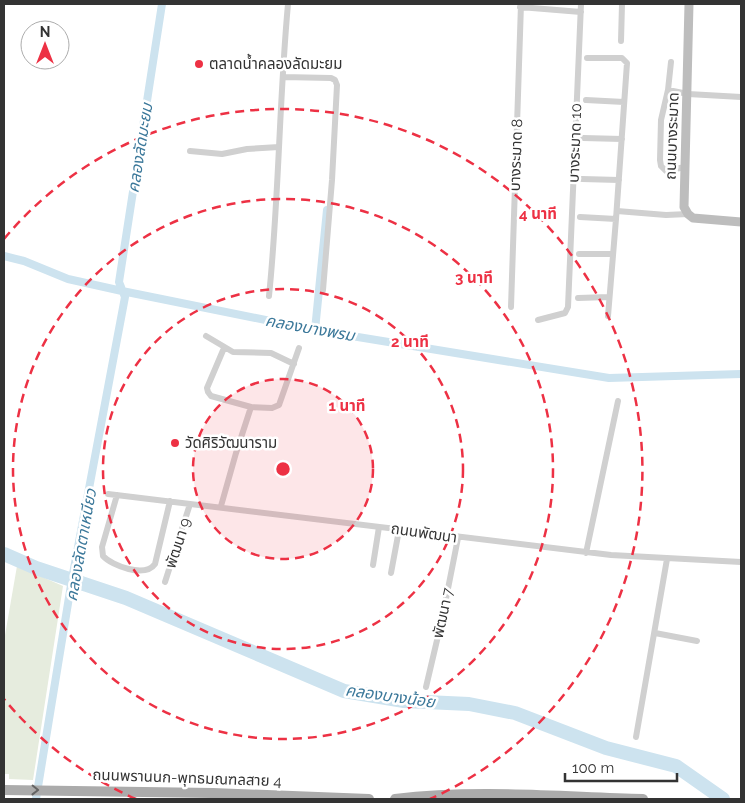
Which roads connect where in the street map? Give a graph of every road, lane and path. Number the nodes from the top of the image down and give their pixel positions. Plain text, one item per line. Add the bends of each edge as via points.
1 (288, 4) edge
2 (581, 4) edge
3 (622, 4) edge
4 (689, 4) edge
5 (521, 6) edge
6 (581, 12) junction
7 (620, 41) dead end
8 (587, 58) dead end
9 (672, 62) dead end
10 (283, 77) junction
11 (668, 90) junction
12 (688, 94) junction
13 (741, 97) edge
14 (586, 100) dead end
15 (624, 102) junction
16 (583, 138) dead end
17 (622, 139) junction
18 (279, 147) junction
19 (190, 151) dead end
20 (685, 167) junction
21 (582, 179) dead end
22 (619, 180) junction
23 (688, 214) junction
24 (617, 215) junction
25 (580, 217) dead end
26 (741, 222) edge
27 (579, 254) dead end
28 (613, 254) junction
29 (322, 290) dead end
30 (269, 296) dead end
31 (610, 297) junction
32 (578, 298) dead end
33 (510, 307) dead end
34 (608, 316) dead end
35 (538, 320) dead end
36 (206, 336) dead end
37 (224, 348) junction
38 (299, 348) dead end
39 (294, 364) junction
40 (618, 402) dead end
41 (251, 407) junction
42 (108, 494) dead end
43 (117, 495) junction
44 (170, 502) junction
45 (190, 504) junction
46 (221, 506) junction
47 (380, 527) junction
48 (399, 530) junction
49 (458, 538) junction
50 (586, 552) junction
51 (667, 559) junction
52 (741, 562) edge
53 (373, 565) dead end
54 (391, 573) dead end
55 (165, 582) dead end
56 (655, 633) junction
57 (697, 641) dead end
58 (426, 687) dead end
59 (636, 737) dead end
60 (5, 790) edge
61 (369, 799) edge
62 (395, 799) edge
63 (643, 799) edge

1 - 10 street
2 - 6 street, บางระมาด 10
3 - 7 street
4 - 12 street, ถนนบางระมาด
5 - 6 street
5 - 33 street, บางระมาด 8
6 - 35 street, บางระมาด 10 via 568,307 565,313
8 - 15 street via 622,58 626,61
9 - 11 street
10 - 18 street
10 - 29 street via 331,78 336,85
11 - 12 street
11 - 20 street via 661,120 661,166 669,171
12 - 13 street
12 - 20 street, ถนนบางระมาด
14 - 15 street
15 - 17 street
16 - 17 street
17 - 22 street
18 - 19 street via 222,154
18 - 30 street
20 - 23 street, ถนนบางระมาด via 684,206
21 - 22 street
22 - 24 street
23 - 24 street
23 - 26 street via 693,218
24 - 25 street
24 - 28 street
27 - 28 street
28 - 31 street
31 - 32 street
31 - 34 street
36 - 37 street
37 - 39 street via 236,353 271,353
37 - 41 street via 208,392 211,396
38 - 39 street
39 - 41 street via 279,405
40 - 50 street
41 - 46 street
42 - 43 street, ถนนพัฒนา
43 - 44 street, ถนนพัฒนา
43 - 44 street via 102,547 103,556 114,564 140,571 150,569 154,564
44 - 45 street, ถนนพัฒนา
45 - 46 street, ถนนพัฒนา
45 - 55 street, พัฒนา 9
46 - 47 street, ถนนพัฒนา
47 - 48 street, ถนนพัฒนา
47 - 53 street
48 - 49 street, ถนนพัฒนา
48 - 54 street
49 - 50 street, ถนนพัฒนา
49 - 58 street, พัฒนา 7
50 - 51 street, ถนนพัฒนา
51 - 52 street, ถนนพัฒนา
51 - 56 street
56 - 57 street
56 - 59 street
60 -> 61 main road, ถนนพรานนก-พุทธมณฑลสาย 4
62 - 63 main road via 430,795

